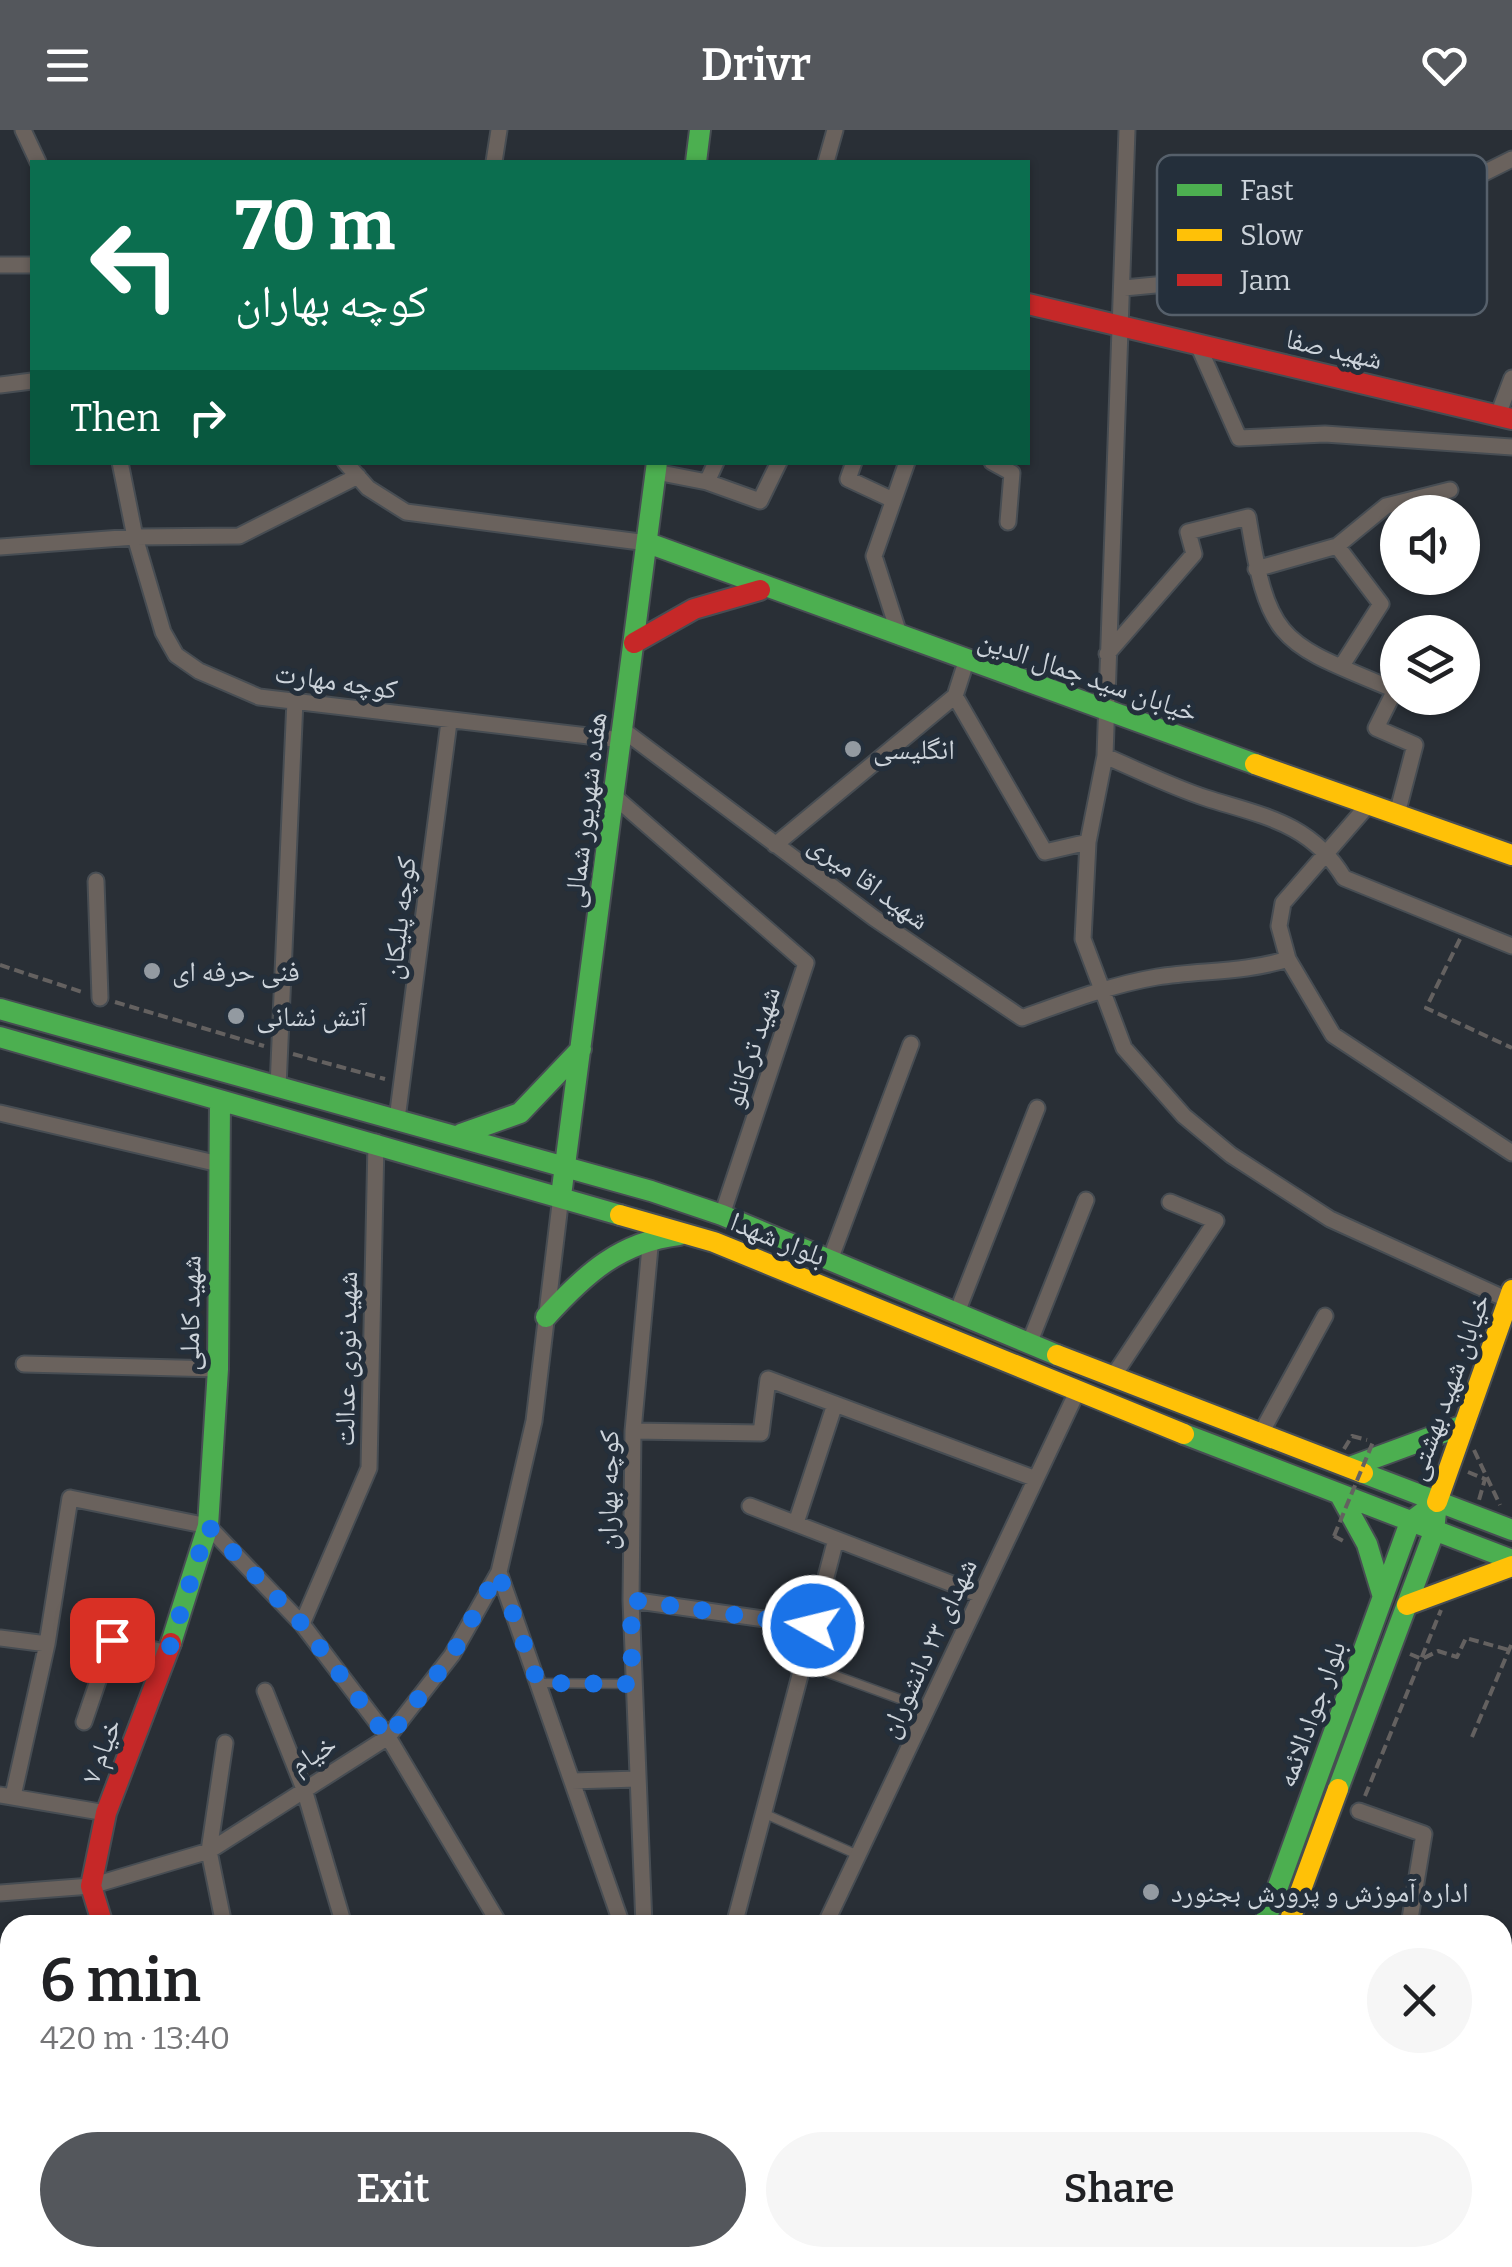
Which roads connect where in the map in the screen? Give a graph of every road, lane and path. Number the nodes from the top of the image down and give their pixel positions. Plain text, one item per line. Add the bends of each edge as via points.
1 (23, 130) edge
2 (499, 130) edge
3 (700, 130) edge
4 (835, 130) edge
5 (1127, 130) edge
6 (1512, 158) edge
7 (37, 160) edge
8 (494, 160) edge
9 (696, 160) edge
10 (827, 160) edge
11 (1487, 171) edge
12 (0, 265) edge
13 (30, 265) edge
14 (1157, 285) edge
15 (1124, 288) junction
16 (1030, 304) edge
17 (1121, 326) junction
18 (1198, 345) junction
19 (1512, 378) edge
20 (30, 381) edge
21 (0, 385) edge
22 (1505, 417) edge
23 (1512, 446) edge
24 (121, 465) edge
25 (348, 465) edge
26 (715, 465) edge
27 (778, 465) edge
28 (853, 465) edge
29 (905, 465) edge
30 (997, 465) edge
31 (657, 467) edge
32 (358, 476) junction
33 (707, 482) junction
34 (1450, 490) dead end
35 (893, 500) junction
36 (1008, 522) dead end
37 (136, 537) junction
38 (648, 543) junction
39 (1337, 546) junction
40 (0, 547) edge
41 (1256, 569) junction
42 (764, 589) junction
43 (900, 637) junction
44 (634, 643) junction
45 (1107, 654) junction
46 (966, 662) junction
47 (1341, 667) junction
48 (1380, 683) edge
49 (955, 696) junction
50 (295, 700) junction
51 (1104, 710) junction
52 (1383, 715) edge
53 (449, 722) junction
54 (623, 735) junction
55 (1105, 756) junction
56 (615, 796) junction
57 (1369, 804) junction
58 (1397, 814) junction
59 (1088, 842) junction
60 (774, 844) junction
61 (1329, 853) junction
62 (1512, 855) edge
63 (96, 881) dead end
64 (1466, 926) junction
65 (1512, 946) edge
66 (1288, 959) junction
67 (0, 965) edge
68 (1102, 989) junction
69 (100, 998) junction
70 (0, 1009) edge
71 (0, 1037) edge
72 (911, 1044) dead end
73 (582, 1047) junction
74 (1512, 1048) edge
75 (278, 1050) junction
76 (404, 1084) junction
77 (278, 1087) junction
78 (220, 1101) junction
79 (1037, 1108) dead end
80 (0, 1113) edge
81 (398, 1119) junction
82 (456, 1135) junction
83 (376, 1142) junction
84 (488, 1144) junction
85 (1512, 1153) edge
86 (219, 1164) junction
87 (567, 1165) junction
88 (479, 1172) junction
89 (560, 1196) junction
90 (678, 1200) junction
91 (1086, 1200) dead end
92 (1170, 1202) dead end
93 (722, 1216) junction
94 (658, 1231) junction
95 (830, 1260) junction
96 (1509, 1305) edge
97 (956, 1314) junction
98 (1325, 1316) dead end
99 (546, 1318) junction
100 (1030, 1344) junction
101 (24, 1364) dead end
102 (218, 1369) junction
103 (1112, 1378) junction
104 (1077, 1392) junction
105 (835, 1404) junction
106 (1464, 1425) junction
107 (633, 1431) junction
108 (1261, 1433) junction
109 (1352, 1436) dead end
110 (1350, 1467) junction
111 (1036, 1479) junction
112 (1340, 1495) junction
113 (1437, 1502) junction
114 (750, 1506) dead end
115 (1508, 1520) edge
116 (1410, 1522) junction
117 (796, 1524) junction
118 (208, 1526) junction
119 (1434, 1532) junction
120 (1334, 1536) dead end
121 (836, 1539) junction
122 (1512, 1563) edge
123 (498, 1572) junction
124 (1449, 1587) junction
125 (981, 1595) junction
126 (1384, 1597) junction
127 (631, 1600) junction
128 (1407, 1606) junction
129 (302, 1624) junction
130 (813, 1626) junction
131 (0, 1638) edge
132 (1512, 1643) edge
133 (47, 1644) junction
134 (1392, 1647) junction
135 (1509, 1650) junction
136 (168, 1653) junction
137 (1422, 1658) junction
138 (803, 1664) junction
139 (538, 1683) junction
140 (632, 1684) junction
141 (265, 1691) dead end
142 (927, 1709) junction
143 (84, 1722) dead end
144 (1472, 1737) dead end
145 (388, 1738) junction
146 (224, 1742) dead end
147 (637, 1780) junction
148 (572, 1782) junction
149 (304, 1789) junction
150 (6, 1795) edge
151 (1360, 1811) joint
152 (106, 1813) junction
153 (763, 1813) junction
154 (209, 1850) junction
155 (858, 1855) junction
156 (91, 1886) junction
157 (0, 1893) edge
158 (99, 1915) edge
159 (222, 1915) edge
160 (341, 1915) edge
161 (494, 1915) edge
162 (619, 1915) edge
163 (644, 1915) edge
164 (737, 1915) edge
165 (830, 1915) edge
166 (1268, 1915) edge
167 (1292, 1915) edge
168 (1410, 1915) edge

1 - 7 street
2 - 8 street
3 - 9 main road
4 - 10 street
5 - 15 street
6 - 11 street
12 - 13 street
14 - 15 street
15 - 17 street
16 - 17 main road, شهید صفا
17 - 18 main road, شهید صفا
17 - 45 street
18 - 22 main road, شهید صفا
18 - 23 street via 1239,438 1326,434
19 - 22 street
20 - 21 street
24 - 37 street, کوچه مهارت
25 - 32 street
26 - 33 street
27 - 33 street via 760,501
28 - 35 street via 848,479
29 - 35 street
30 - 36 street via 1012,473
31 - 33 street
31 - 38 main road, هفده شهریور شمالی
32 - 37 street via 239,536
32 - 38 street via 406,512
34 - 39 street via 1386,506
35 - 43 street via 874,556
37 - 40 street
37 - 50 street, کوچه مهارت via 176,654 259,697
38 - 42 main road, خیابان سید جمال الدین
38 - 44 main road, هفده شهریور شمالی
39 - 41 street
39 - 47 street via 1381,604
41 - 45 street via 1248,517 1188,532 1194,554
41 - 47 street via 1270,614 1298,649
42 - 43 main road, خیابان سید جمال الدین
42 - 44 main road via 689,609
43 - 46 main road, خیابان سید جمال الدین
44 - 54 main road, هفده شهریور شمالی
45 - 51 street
46 - 49 street
46 - 51 main road, خیابان سید جمال الدین
47 - 48 street
49 - 59 street via 1044,852
49 - 60 street
50 - 53 street, کوچه مهارت
50 - 75 street
51 - 55 street
51 - 57 main road, خیابان سید جمال الدین
52 - 58 street via 1376,728 1416,745
53 - 54 street, کوچه مهارت
53 - 76 street, کوچه پلیکان
54 - 56 main road, هفده شهریور شمالی
54 - 60 street, شهید اقا میری
55 - 59 street
55 - 61 street via 1206,798 1261,812
56 - 73 main road, هفده شهریور شمالی
56 - 93 street, شهید ترکانلو via 806,963
57 - 58 main road, خیابان سید جمال الدین
57 - 61 street
58 - 62 main road, خیابان سید جمال الدین
59 - 68 street via 1083,938
60 - 68 street, شهید اقا میری via 1022,1018
61 - 64 street via 1344,878
61 - 66 street via 1284,904 1279,926
63 - 69 street
64 - 65 street
64 - 74 path via 1426,1008
66 - 68 street
66 - 85 street via 1333,1034
67 - 69 path
68 - 96 street via 1124,1048 1184,1116 1231,1155 1330,1219
69 - 75 path
70 - 77 main road, بلوار شهدا
71 - 78 main road, بلوار شهدا
72 - 95 street
73 - 82 main road via 520,1113
73 - 87 main road, هفده شهریور شمالی
75 - 76 path
75 - 77 street
76 - 81 street, کوچه پلیکان
77 - 81 main road, بلوار شهدا
78 - 83 main road, بلوار شهدا
78 - 86 main road, شهید کاملی
79 - 97 street
80 - 86 street
81 - 82 main road, بلوار شهدا
82 - 84 main road, بلوار شهدا
83 - 88 main road, بلوار شهدا
83 - 129 street, شهید نوری عدالت via 369,1468
84 - 87 main road, بلوار شهدا
84 - 88 main road via 490,1162
86 - 102 main road, شهید کاملی
87 - 89 main road, هفده شهریور شمالی
87 - 90 main road, بلوار شهدا
88 - 89 main road, بلوار شهدا
89 - 94 main road, بلوار شهدا
89 - 99 street, خیام
90 - 93 main road, بلوار شهدا
90 - 94 main road via 666,1209
91 - 100 street
92 - 103 street via 1216,1221
93 - 95 main road, بلوار شهدا
94 - 99 main road via 591,1267
94 - 104 main road, بلوار شهدا via 690,1234
94 - 107 street, کوچه بهاران
95 - 97 main road, بلوار شهدا
96 - 106 main road, خیابان شهید بهشتی
97 - 100 main road, بلوار شهدا
98 - 108 street
99 - 123 street, خیام via 524,1476
100 - 103 main road, بلوار شهدا
101 - 102 street
102 - 118 main road, شهید کاملی
103 - 108 main road, بلوار شهدا
104 - 111 street, شهدای ۲۳ دانشوران
104 - 112 main road, بلوار شهدا
105 - 107 street via 768,1379 761,1433
105 - 111 street
105 - 117 street
106 - 110 main road
106 - 113 main road, خیابان شهید بهشتی
106 - 115 path
107 - 127 street, کوچه بهاران
108 - 110 main road, بلوار شهدا
109 - 120 path, bridge via 1373,1442
110 - 113 main road, بلوار شهدا
111 - 125 street, شهدای ۲۳ دانشوران
112 - 116 main road, بلوار شهدا
112 - 126 main road via 1372,1552
113 - 115 main road, بلوار شهدا
113 - 116 main road
113 - 119 main road, خیابان شهید بهشتی
114 - 117 street
116 - 119 main road, بلوار شهدا
116 - 126 main road, بلوار جوادالائمه
117 - 121 street
118 - 129 street
118 - 133 street via 70,1498
118 - 136 main road, خیام ۷
119 - 122 main road, بلوار شهدا
119 - 128 main road, بلوار جوادالائمه
121 - 125 street
121 - 130 street
122 - 124 main road
123 - 139 street
123 - 145 street, خیام via 452,1655
124 - 128 main road
124 - 137 path
125 - 142 street, شهدای ۲۳ دانشوران
126 - 166 main road, بلوار جوادالائمه
127 - 130 street
127 - 140 street, کوچه بهاران
128 - 134 main road, بلوار جوادالائمه
129 - 145 street
130 - 138 street
131 - 133 street
132 - 135 path
133 - 150 street
134 - 137 path
134 - 167 main road, بلوار جوادالائمه
135 - 137 path via 1466,1638 1457,1657 1438,1650
135 - 144 path
136 - 143 street via 112,1640
136 - 152 main road, خیام ۷
137 - 151 path
138 - 142 lane
138 - 153 street
139 - 140 lane
139 - 148 street
140 - 147 street, کوچه بهاران
141 - 149 street
142 - 155 street, شهدای ۲۳ دانشوران
145 - 149 street, خیام
145 - 161 street
146 - 154 street
147 - 148 street
147 - 163 street, کوچه بهاران
148 - 162 street
149 - 154 street, خیام
149 - 160 street
150 - 152 street
151 - 168 street via 1424,1834
152 - 156 main road, خیام ۷
153 - 155 lane
153 - 164 street
154 - 156 street, خیام
154 - 159 street
155 - 165 street, شهدای ۲۳ دانشوران
156 - 157 street, خیام
156 - 158 main road

